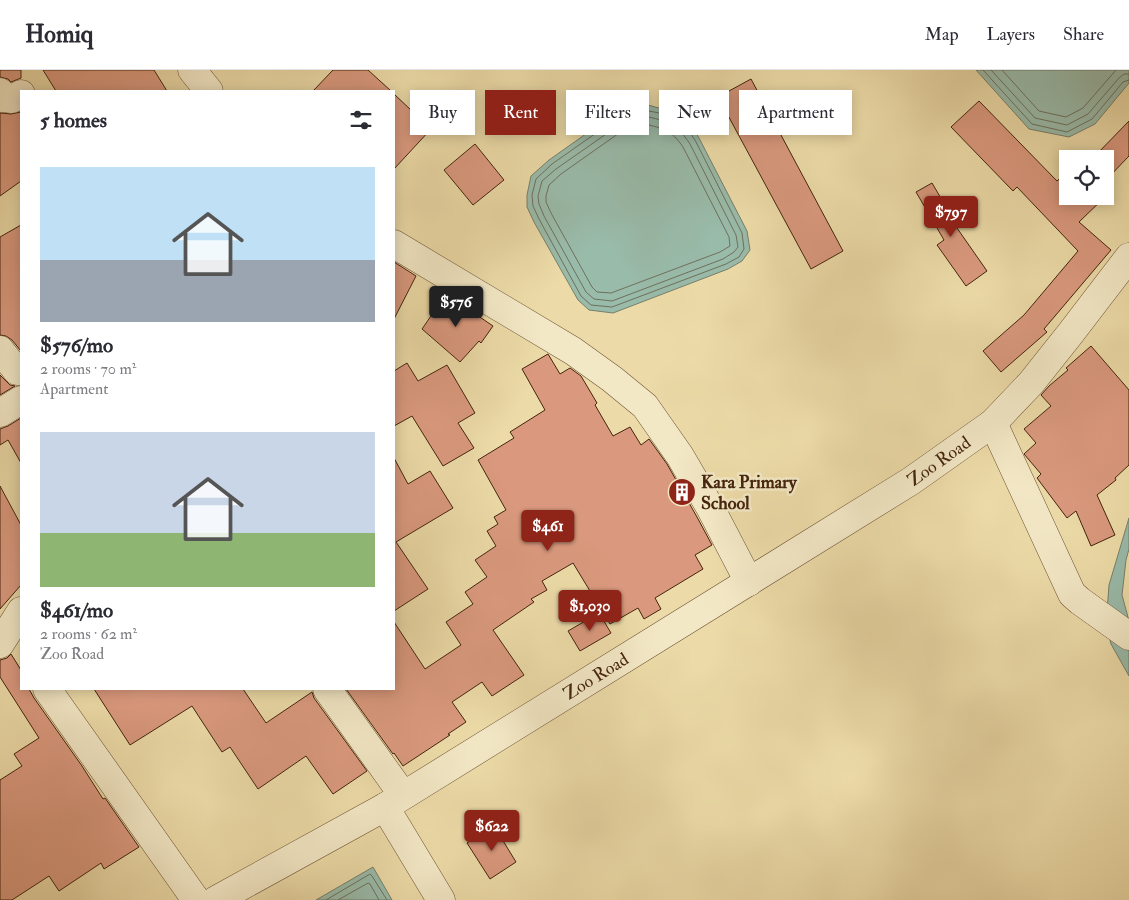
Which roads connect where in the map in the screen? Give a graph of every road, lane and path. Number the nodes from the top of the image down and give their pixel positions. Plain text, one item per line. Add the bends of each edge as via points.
1 (192, 70) edge
2 (208, 90) edge
3 (0, 92) edge
4 (20, 95) edge
5 (395, 245) edge
6 (1129, 257) edge
7 (0, 350) edge
8 (20, 371) edge
9 (20, 401) edge
10 (0, 412) edge
11 (994, 423) junction
12 (749, 582) junction
13 (1129, 636) edge
14 (48, 690) edge
15 (328, 690) edge
16 (394, 801) junction
17 (196, 900) edge
18 (216, 900) edge
19 (441, 900) edge

1 - 2 street
3 - 4 street via 3,98 12,99
5 - 12 street via 573,351 645,406 680,456
6 - 11 street, Zoo Road via 1031,383
7 - 8 street
9 - 10 street
11 - 12 street, Zoo Road via 911,481
11 - 13 street via 1072,594
12 - 16 street, Zoo Road
14 - 17 street
15 - 16 street
16 - 18 street, Zoo Road
16 - 19 street

